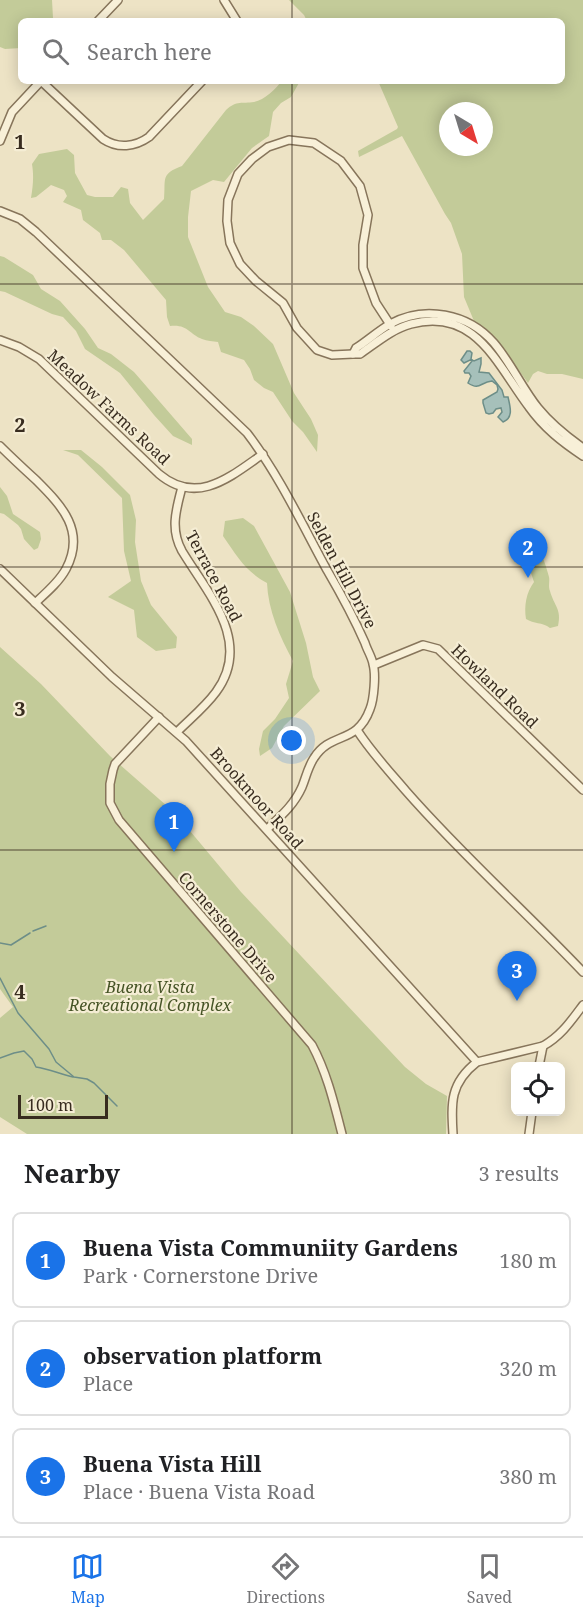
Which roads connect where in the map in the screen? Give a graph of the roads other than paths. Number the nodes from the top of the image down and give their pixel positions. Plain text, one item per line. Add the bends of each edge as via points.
1 (118, 0) edge
2 (224, 0) edge
3 (101, 18) edge
4 (235, 18) edge
5 (38, 84) edge
6 (44, 84) edge
7 (199, 84) edge
8 (0, 141) edge
9 (0, 211) edge
10 (392, 328) junction
11 (0, 340) edge
12 (0, 446) edge
13 (583, 448) edge
14 (263, 454) junction
15 (583, 456) edge
16 (182, 487) junction
17 (0, 569) edge
18 (35, 603) junction
19 (374, 665) junction
20 (159, 717) junction
21 (357, 730) junction
22 (177, 732) junction
23 (583, 790) edge
24 (267, 829) junction
25 (583, 972) edge
26 (583, 1005) edge
27 (543, 1046) junction
28 (477, 1062) junction
29 (541, 1062) edge
30 (531, 1116) edge
31 (342, 1134) edge
32 (453, 1134) edge
33 (529, 1134) edge

1 - 3 street
2 - 4 street
5 - 8 street via 12,112
6 - 7 street via 103,139 128,146 147,138
9 - 14 street, Selden Hill Drive via 20,219 36,232 239,425
10 - 10 street via 360,354 332,355 317,350 297,328 283,303 240,264 230,243 228,200 238,174 267,147 289,140 314,143 341,161 360,186 368,215 363,268 376,303
10 - 13 street via 408,317 435,313 476,327 494,344 537,407
10 - 15 street via 434,321 475,335 542,424
11 - 16 street, Meadow Farms Road via 39,359 159,474
12 - 18 street via 57,501 71,528 72,549 66,568
14 - 16 street via 217,484
14 - 19 street, Selden Hill Drive via 354,618
16 - 22 street, Terrace Road via 174,523 177,540 220,613 231,647 221,685
17 - 18 street, Brookmoor Road
18 - 20 street, Brookmoor Road
19 - 21 street, Selden Hill Drive via 372,704
19 - 23 street, Howland Road via 423,645 438,649
20 - 22 street, Brookmoor Road
20 - 31 street, Cornerstone Drive via 116,764 110,790 112,808 312,1045 331,1088
21 - 24 street via 321,749 311,762 293,804
21 - 25 street via 439,828
22 - 24 street, Brookmoor Road
24 - 28 street, Brookmoor Road
26 - 27 street via 560,1034
27 - 28 street
27 - 29 street
28 - 32 street via 455,1088
30 - 33 street

